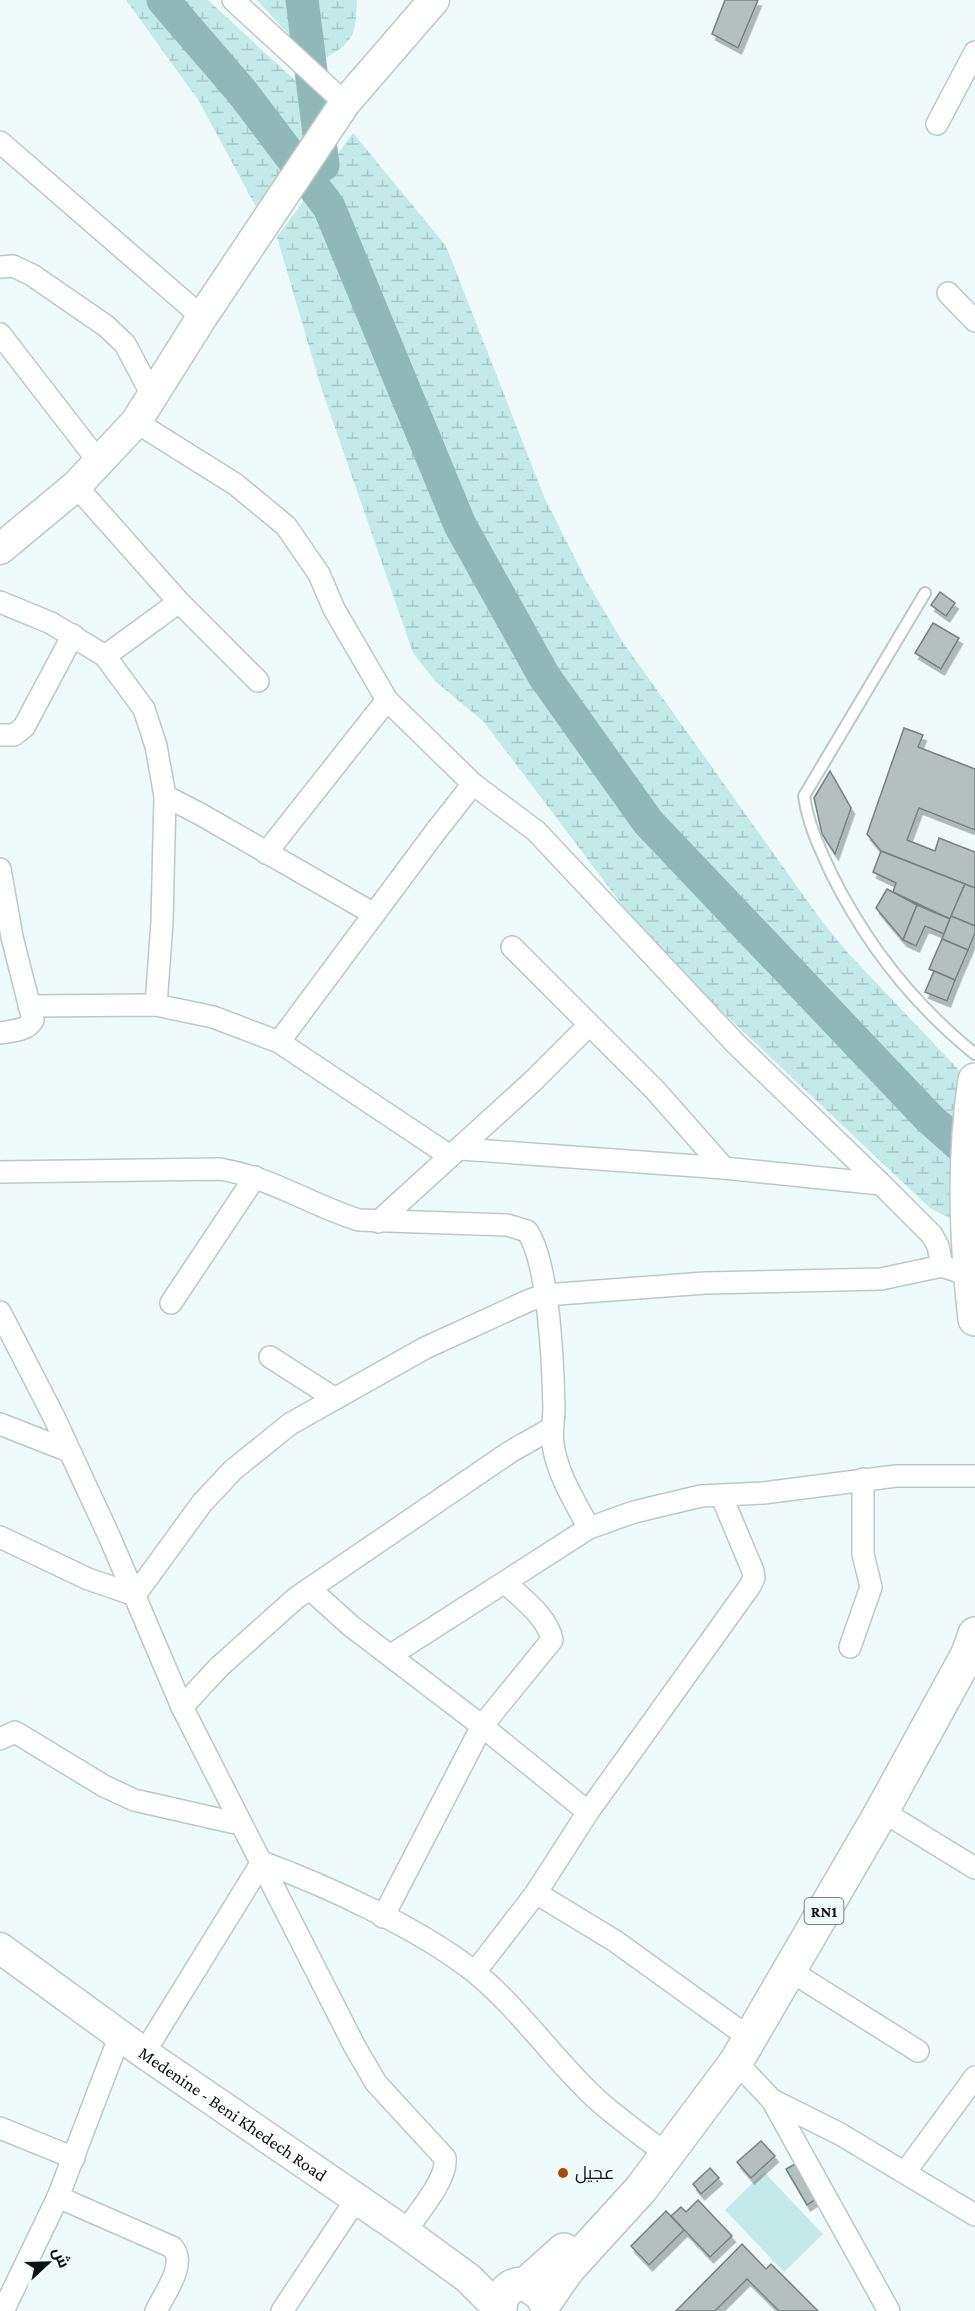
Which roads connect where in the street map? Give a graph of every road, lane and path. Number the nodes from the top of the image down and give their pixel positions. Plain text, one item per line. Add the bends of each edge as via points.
1 (232, 0) edge
2 (434, 0) edge
3 (975, 52) edge
4 (345, 103) junction
5 (937, 124) dead end
6 (0, 142) edge
7 (0, 267) edge
8 (948, 293) dead end
9 (202, 317) junction
10 (975, 321) edge
11 (0, 334) edge
12 (152, 395) junction
13 (136, 422) junction
14 (99, 462) junction
15 (76, 486) junction
16 (0, 549) edge
17 (925, 593) dead end
18 (0, 602) edge
19 (179, 602) junction
20 (73, 635) junction
21 (105, 656) junction
22 (258, 681) dead end
23 (387, 700) junction
24 (0, 735) edge
25 (474, 784) junction
26 (165, 796) junction
27 (266, 853) junction
28 (0, 869) edge
29 (374, 914) junction
30 (512, 947) dead end
31 (156, 1005) junction
32 (29, 1006) junction
33 (589, 1025) junction
34 (0, 1033) edge
35 (279, 1042) junction
36 (975, 1054) edge
37 (975, 1080) edge
38 (455, 1153) junction
39 (724, 1168) junction
40 (0, 1172) edge
41 (255, 1177) junction
42 (881, 1184) junction
43 (378, 1222) junction
44 (962, 1273) edge
45 (545, 1295) junction
46 (171, 1303) dead end
47 (0, 1312) edge
48 (975, 1319) edge
49 (270, 1358) dead end
50 (334, 1398) junction
51 (0, 1424) edge
52 (552, 1428) junction
53 (69, 1451) junction
54 (975, 1476) edge
55 (863, 1479) junction
56 (721, 1495) junction
57 (589, 1528) junction
58 (0, 1537) edge
59 (506, 1583) junction
60 (310, 1589) junction
61 (135, 1595) junction
62 (975, 1634) edge
63 (850, 1647) dead end
64 (391, 1655) junction
65 (182, 1707) junction
66 (482, 1726) junction
67 (0, 1739) edge
68 (882, 1811) junction
69 (588, 1812) junction
70 (240, 1824) junction
71 (262, 1862) junction
72 (975, 1868) edge
73 (536, 1893) junction
74 (383, 1917) junction
75 (0, 1948) edge
76 (789, 1970) junction
77 (475, 1972) junction
78 (120, 2035) junction
79 (744, 2050) junction
80 (918, 2051) dead end
81 (144, 2053) junction
82 (975, 2077) edge
83 (772, 2100) junction
84 (0, 2128) edge
85 (74, 2158) junction
86 (659, 2165) junction
87 (906, 2171) junction
88 (58, 2197) junction
89 (357, 2198) junction
90 (975, 2215) edge
91 (405, 2232) junction
92 (528, 2303) edge
93 (3, 2311) edge
94 (156, 2311) edge
95 (282, 2311) edge
96 (889, 2311) edge

1 - 4 street
2 - 4 street
3 - 5 street
4 - 9 street
6 - 9 street
7 - 12 street via 13,266 32,275 116,334 132,354
8 - 10 street
9 - 12 street
11 - 14 street
12 - 13 street
13 - 14 street
13 - 23 street via 235,484 286,526 320,574 334,609
14 - 15 street
15 - 16 street
15 - 19 street
17 - 36 lane via 804,796 812,833 878,954 921,1007
18 - 20 street
19 - 21 street
19 - 22 street
20 - 21 street
20 - 24 street via 24,727 14,735
21 - 26 street via 144,709
23 - 25 street
23 - 27 street
25 - 29 street
25 - 42 street via 536,831 736,1044
26 - 27 street
26 - 31 street
27 - 29 street
28 - 32 street
29 - 35 street
30 - 33 street
31 - 32 street
31 - 35 street via 213,1017
32 - 34 street via 31,1023 20,1030
33 - 38 street
33 - 39 street via 671,1107
35 - 38 street
37 - 44 main road via 969,1123
38 - 39 street
38 - 43 street
39 - 42 street
40 - 41 street via 220,1169
41 - 43 street via 338,1214
41 - 46 street
42 - 44 street via 932,1235
43 - 45 street via 455,1222 521,1228 534,1245
44 - 45 street
44 - 48 main road
45 - 50 street via 435,1343
45 - 52 street via 553,1380
47 - 53 street
49 - 50 street
50 - 61 street via 290,1424 233,1470 180,1531
51 - 53 street
52 - 57 street via 556,1461
52 - 60 street via 510,1452
53 - 61 street
54 - 55 street via 933,1474
55 - 56 street
55 - 63 street via 863,1554 871,1587
56 - 57 street via 667,1503
56 - 69 street via 754,1578 706,1651
57 - 59 street
58 - 61 street via 88,1580
59 - 64 street
59 - 66 street via 544,1621 552,1640
60 - 64 street
60 - 65 street via 219,1667
61 - 65 street
62 - 68 main road, RN1 via 968,1654
64 - 66 street
65 - 70 street
66 - 69 street
66 - 74 street
67 - 70 street via 15,1732 134,1800
68 - 72 street
68 - 76 main road, RN1
69 - 73 street
70 - 71 street
71 - 74 street
71 - 81 street
71 - 91 street via 376,2083 445,2158 442,2177
73 - 77 street
73 - 79 street via 615,1941
74 - 77 street
75 - 78 street, Medenine - Beni Khedech Road
76 - 79 main road, RN1
76 - 80 street
77 - 86 street
78 - 81 street, Medenine - Beni Khedech Road
78 - 85 street
79 - 83 street
79 - 86 main road, RN1
81 - 89 street, Medenine - Beni Khedech Road
82 - 87 street
83 - 87 street
83 - 96 street
84 - 85 street
85 - 88 street
86 - 92 main road, RN1 via 612,2202
87 - 90 street
88 - 93 street
88 - 94 street via 177,2252 179,2263
89 - 91 street, Medenine - Beni Khedech Road
89 - 95 street
91 - 92 street, Medenine - Beni Khedech Road via 468,2278

